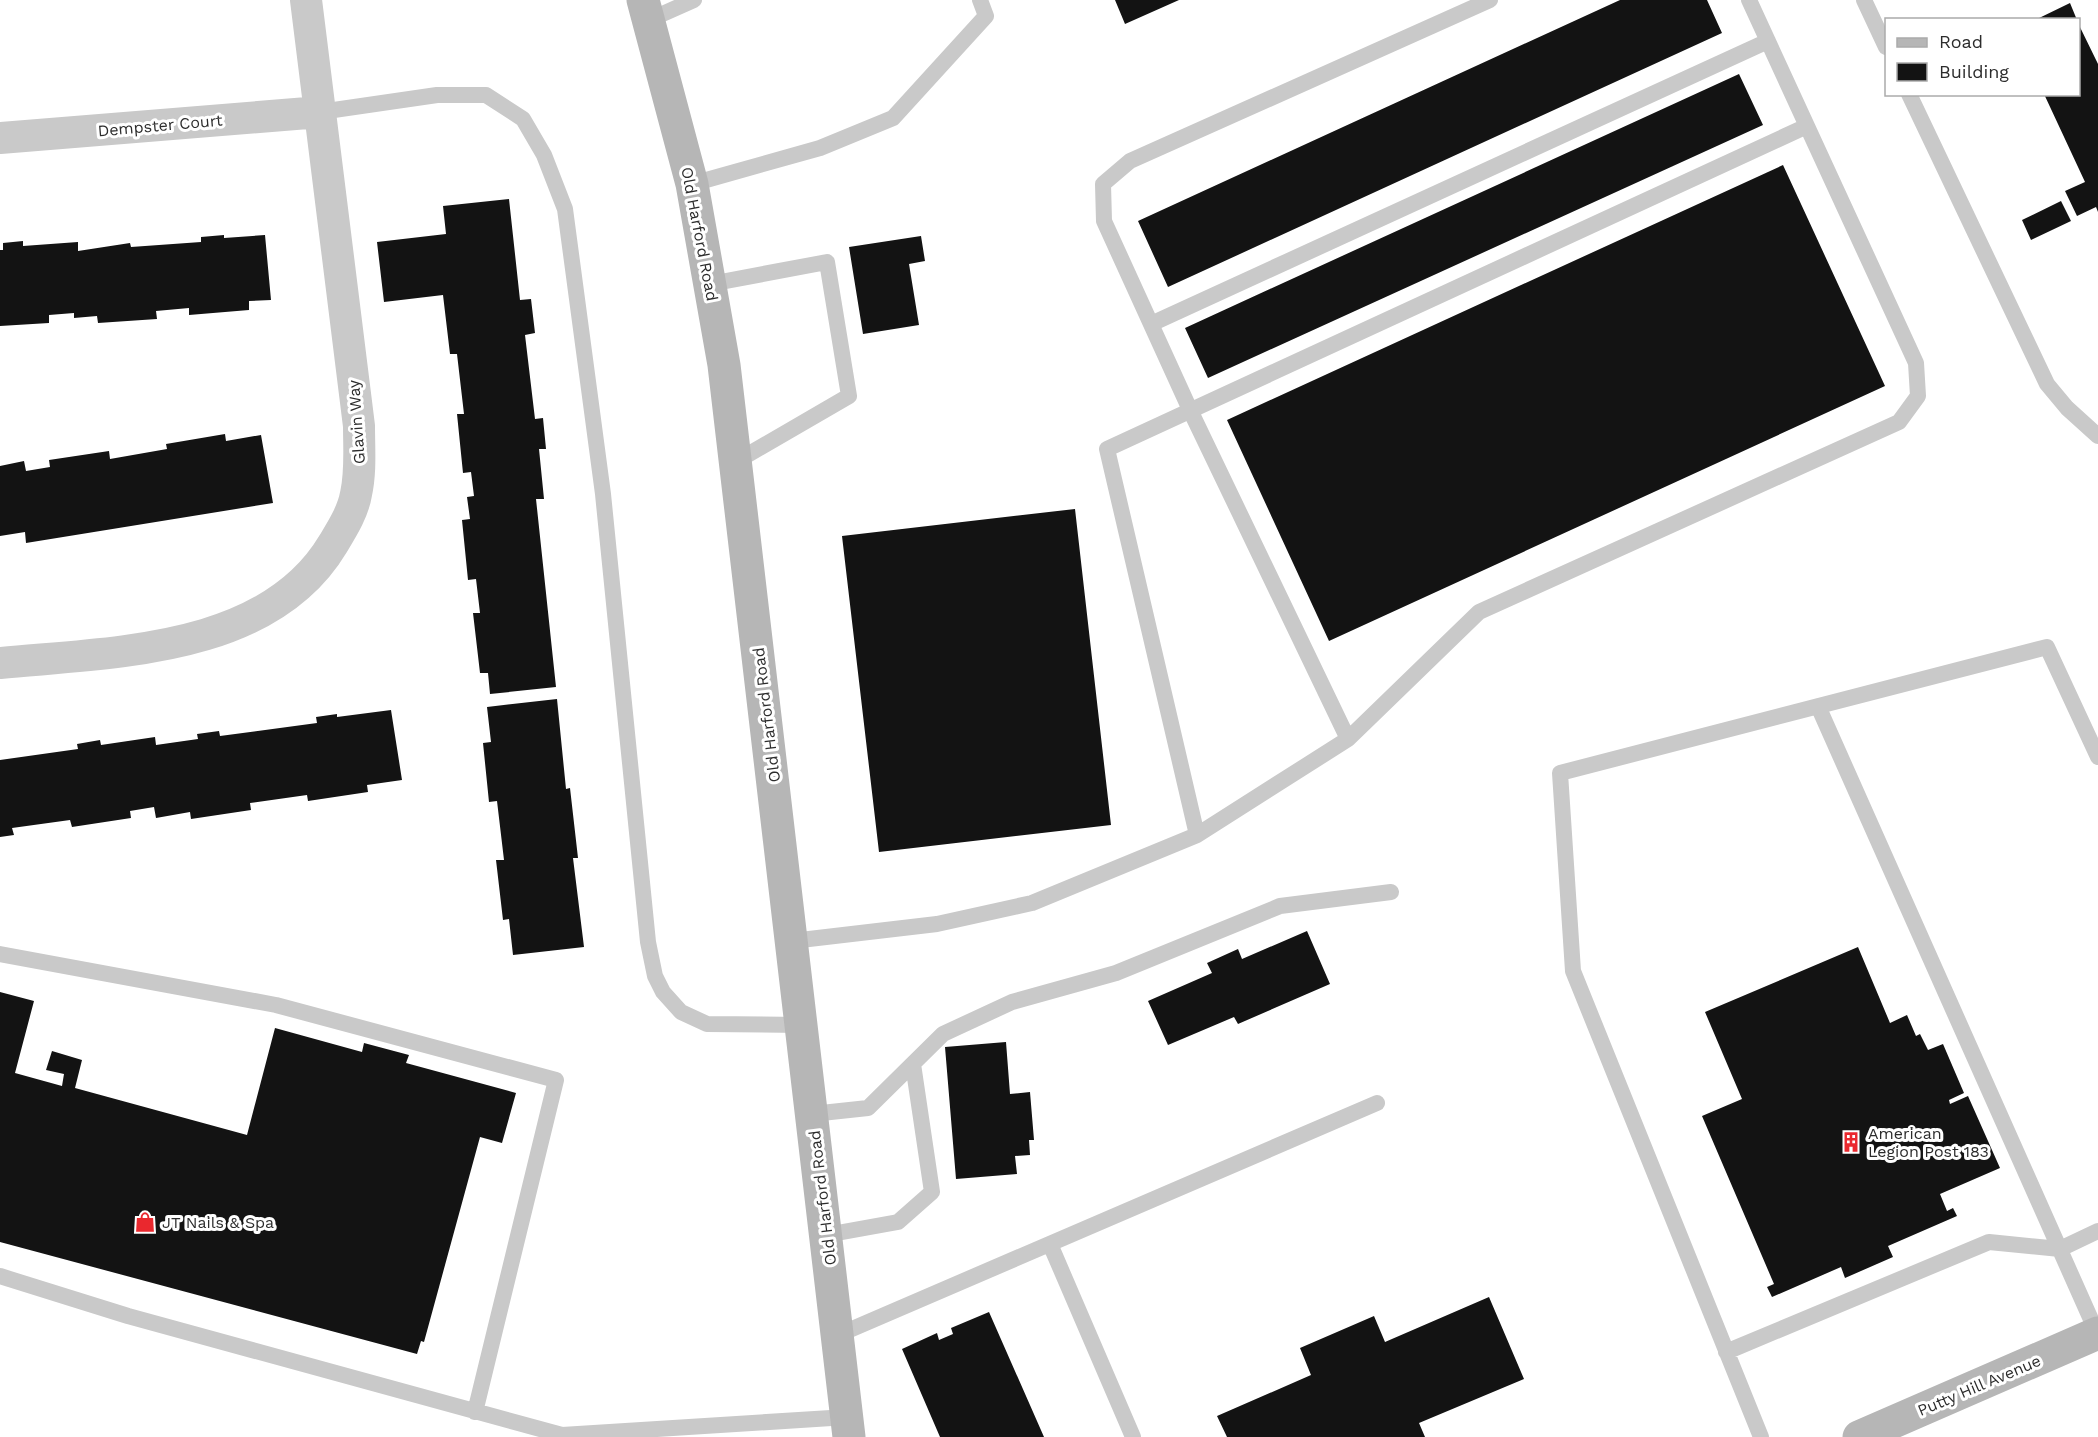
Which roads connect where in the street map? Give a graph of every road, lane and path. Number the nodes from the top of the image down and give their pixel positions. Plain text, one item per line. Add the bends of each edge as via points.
1 (306, 0) edge
2 (694, 0) edge
3 (980, 0) edge
4 (1490, 0) edge
5 (1749, 0) edge
6 (1864, 0) edge
7 (646, 10) edge
8 (1768, 41) junction
9 (1885, 43) edge
10 (1910, 96) edge
11 (320, 112) junction
12 (1807, 126) junction
13 (0, 138) edge
14 (692, 184) junction
15 (710, 284) junction
16 (1151, 324) junction
17 (1191, 412) junction
18 (2098, 436) edge
19 (737, 461) junction
20 (0, 663) edge
21 (1818, 706) junction
22 (1348, 739) junction
23 (2098, 757) edge
24 (1197, 835) junction
25 (1391, 892) dead end
26 (792, 941) junction
27 (0, 954) edge
28 (802, 1025) junction
29 (913, 1064) junction
30 (1377, 1102) dead end
31 (812, 1114) junction
32 (2098, 1232) edge
33 (826, 1235) junction
34 (1050, 1244) junction
35 (2060, 1249) junction
36 (0, 1276) edge
37 (2098, 1333) edge
38 (838, 1335) junction
39 (1726, 1352) junction
40 (475, 1412) junction
41 (848, 1427) edge
42 (562, 1436) edge
43 (1133, 1437) edge
44 (1761, 1437) edge
45 (1859, 1437) edge

1 - 11 street, Glavin Way
2 - 7 lane
3 - 14 lane via 986,16 893,118 820,148
4 - 16 lane via 1130,161 1103,184 1104,221
5 - 8 lane
6 - 9 lane
7 - 14 street, Old Harford Road
8 - 12 lane
8 - 16 lane
10 - 18 lane via 2047,384
11 - 13 street, Dempster Court
11 - 20 street, Glavin Way via 359,426 356,496 344,526 316,570 260,614 222,630 132,650
11 - 28 lane via 437,95 486,95 523,119 544,156 567,221 603,494 648,942 655,976 681,1012 707,1024
12 - 17 lane
12 - 22 lane via 1916,363 1918,396 1899,422 1479,612
14 - 15 street, Old Harford Road
15 - 19 street, Old Harford Road
15 - 19 lane via 827,262 849,396
16 - 17 lane
17 - 22 lane
17 - 24 lane via 1107,449
19 - 26 street, Old Harford Road
21 - 23 lane via 2047,647
21 - 35 lane
21 - 39 lane via 1560,773 1573,972
22 - 24 lane
24 - 26 lane via 1032,903 937,924
25 - 29 lane via 1280,906 1116,973 1012,1002 943,1034
26 - 28 street, Old Harford Road
27 - 40 lane via 276,1005 556,1080
28 - 31 street, Old Harford Road
29 - 31 lane via 868,1108
29 - 33 lane via 933,1192 898,1222
30 - 34 lane
31 - 33 street, Old Harford Road
32 - 35 lane
33 - 38 street, Old Harford Road
34 - 38 lane
34 - 43 lane
35 - 37 lane
35 - 39 lane via 1989,1242
36 - 40 lane via 139,1319
37 - 45 street, Putty Hill Avenue
38 - 41 street, Old Harford Road
39 - 44 lane
40 - 42 lane
41 - 42 lane

